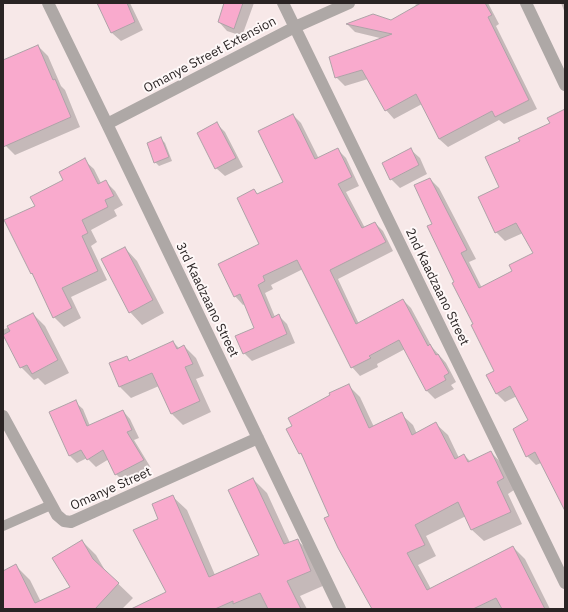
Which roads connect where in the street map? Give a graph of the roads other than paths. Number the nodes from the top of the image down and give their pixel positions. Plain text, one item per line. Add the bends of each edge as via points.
1 (48, 3) edge
2 (283, 3) edge
3 (348, 3) edge
4 (526, 3) edge
5 (295, 27) junction
6 (565, 85) edge
7 (108, 124) junction
8 (3, 416) edge
9 (258, 438) junction
10 (51, 505) junction
11 (3, 526) edge
12 (565, 583) edge
13 (340, 609) edge

1 - 7 street, 3rd Kaadzaano Street
2 - 5 street, 2nd Kaadzaano Street
3 - 5 street, Omanye Street Extension
4 - 6 street
5 - 7 street, Omanye Street Extension
5 - 12 street, 2nd Kaadzaano Street
7 - 9 street, 3rd Kaadzaano Street
8 - 10 street, Omanye Street
9 - 10 street, Omanye Street via 72,522 64,521 57,516
9 - 13 street, 3rd Kaadzaano Street
10 - 11 lane

